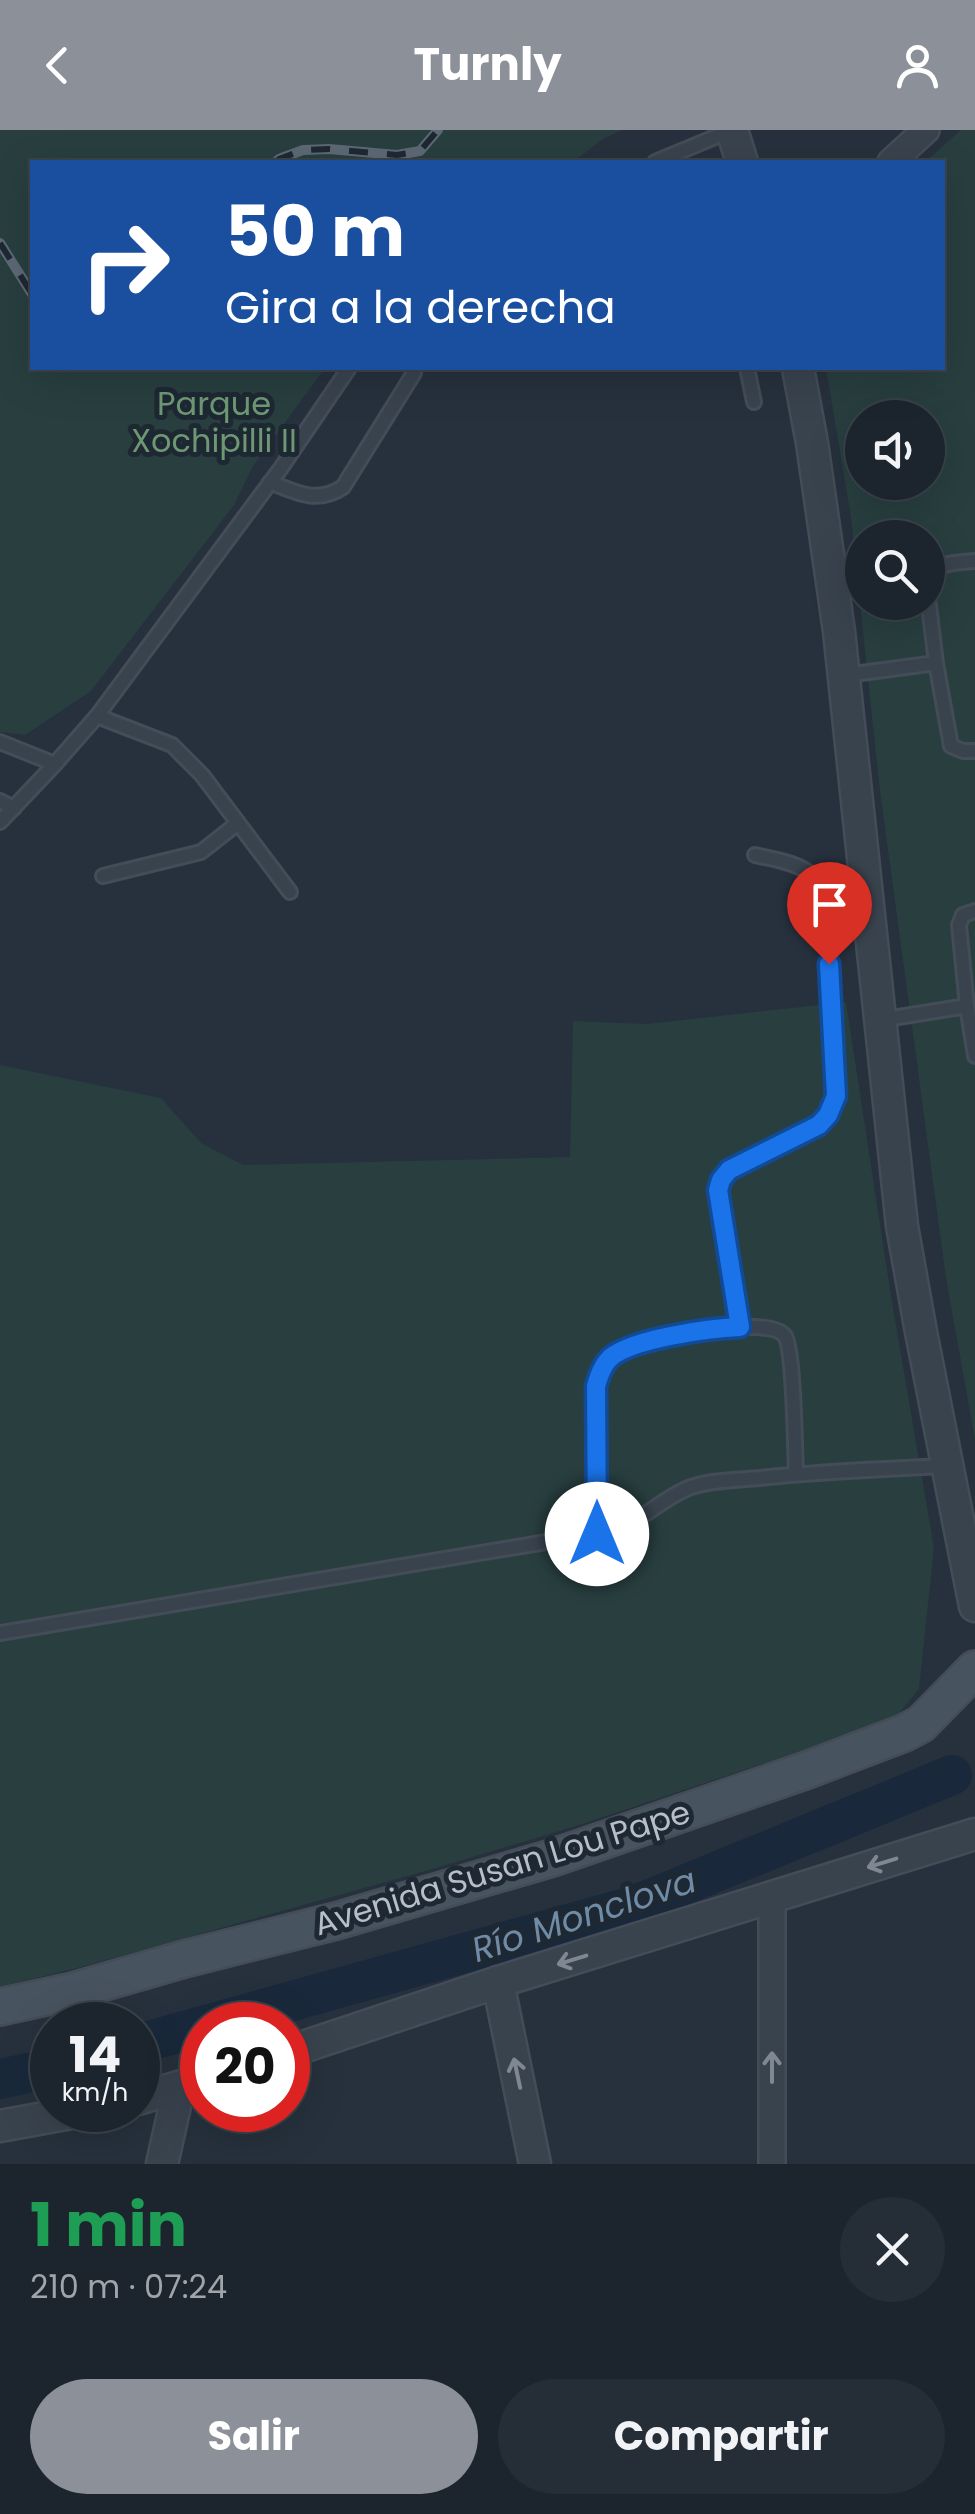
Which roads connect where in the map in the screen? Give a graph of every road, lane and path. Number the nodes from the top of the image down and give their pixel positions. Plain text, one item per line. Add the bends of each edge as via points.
1 (732, 130) edge
2 (926, 130) edge
3 (660, 160) edge
4 (741, 160) edge
5 (893, 160) edge
6 (348, 370) edge
7 (414, 370) edge
8 (747, 370) edge
9 (798, 370) edge
10 (754, 402) dead end
11 (270, 482) junction
12 (975, 560) edge
13 (945, 564) edge
14 (931, 620) edge
15 (936, 663) junction
16 (843, 675) junction
17 (97, 716) junction
18 (0, 742) edge
19 (975, 751) edge
20 (55, 764) junction
21 (0, 802) edge
22 (14, 808) junction
23 (0, 822) edge
24 (238, 823) junction
25 (755, 855) dead end
26 (103, 876) dead end
27 (290, 892) dead end
28 (975, 912) edge
29 (967, 1006) junction
30 (880, 1020) junction
31 (975, 1056) edge
32 (740, 1327) junction
33 (948, 1466) junction
34 (796, 1474) junction
35 (597, 1534) junction
36 (975, 1606) edge
37 (0, 1634) edge
38 (975, 1669) edge
39 (969, 1831) edge
40 (772, 1898) junction
41 (498, 1982) junction
42 (0, 2007) edge
43 (310, 2045) edge
44 (180, 2113) edge
45 (30, 2121) edge
46 (0, 2126) edge
47 (162, 2164) edge
48 (535, 2164) edge
49 (772, 2164) edge

1 - 3 lane
1 - 4 street
2 - 5 street
6 - 11 lane
7 - 11 lane via 344,488 314,498
8 - 10 lane
9 - 16 street
11 - 17 lane
12 - 13 lane
14 - 15 lane
15 - 16 lane
15 - 19 lane via 951,746
16 - 30 street
17 - 20 lane
17 - 24 lane via 172,745
18 - 20 lane
20 - 22 lane
21 - 22 lane
22 - 23 lane
24 - 26 lane via 201,852
24 - 27 lane
25 - 32 lane via 802,869 820,891 836,1096 819,1125 721,1180
28 - 29 lane via 959,924
29 - 30 lane
29 - 31 lane
30 - 33 street via 902,1226
32 - 34 lane via 778,1330 788,1344
32 - 35 lane via 704,1328 629,1347 603,1365 596,1386
33 - 34 lane
33 - 36 street
34 - 35 lane via 690,1488 636,1523
35 - 37 lane
38 - 42 main road, Avenida Susan Lou Pape via 904,1733 670,1818 336,1921
39 -> 40 street
40 -> 41 street
49 -> 40 street
41 - 43 street
48 -> 41 street
44 - 47 street
45 - 46 street

